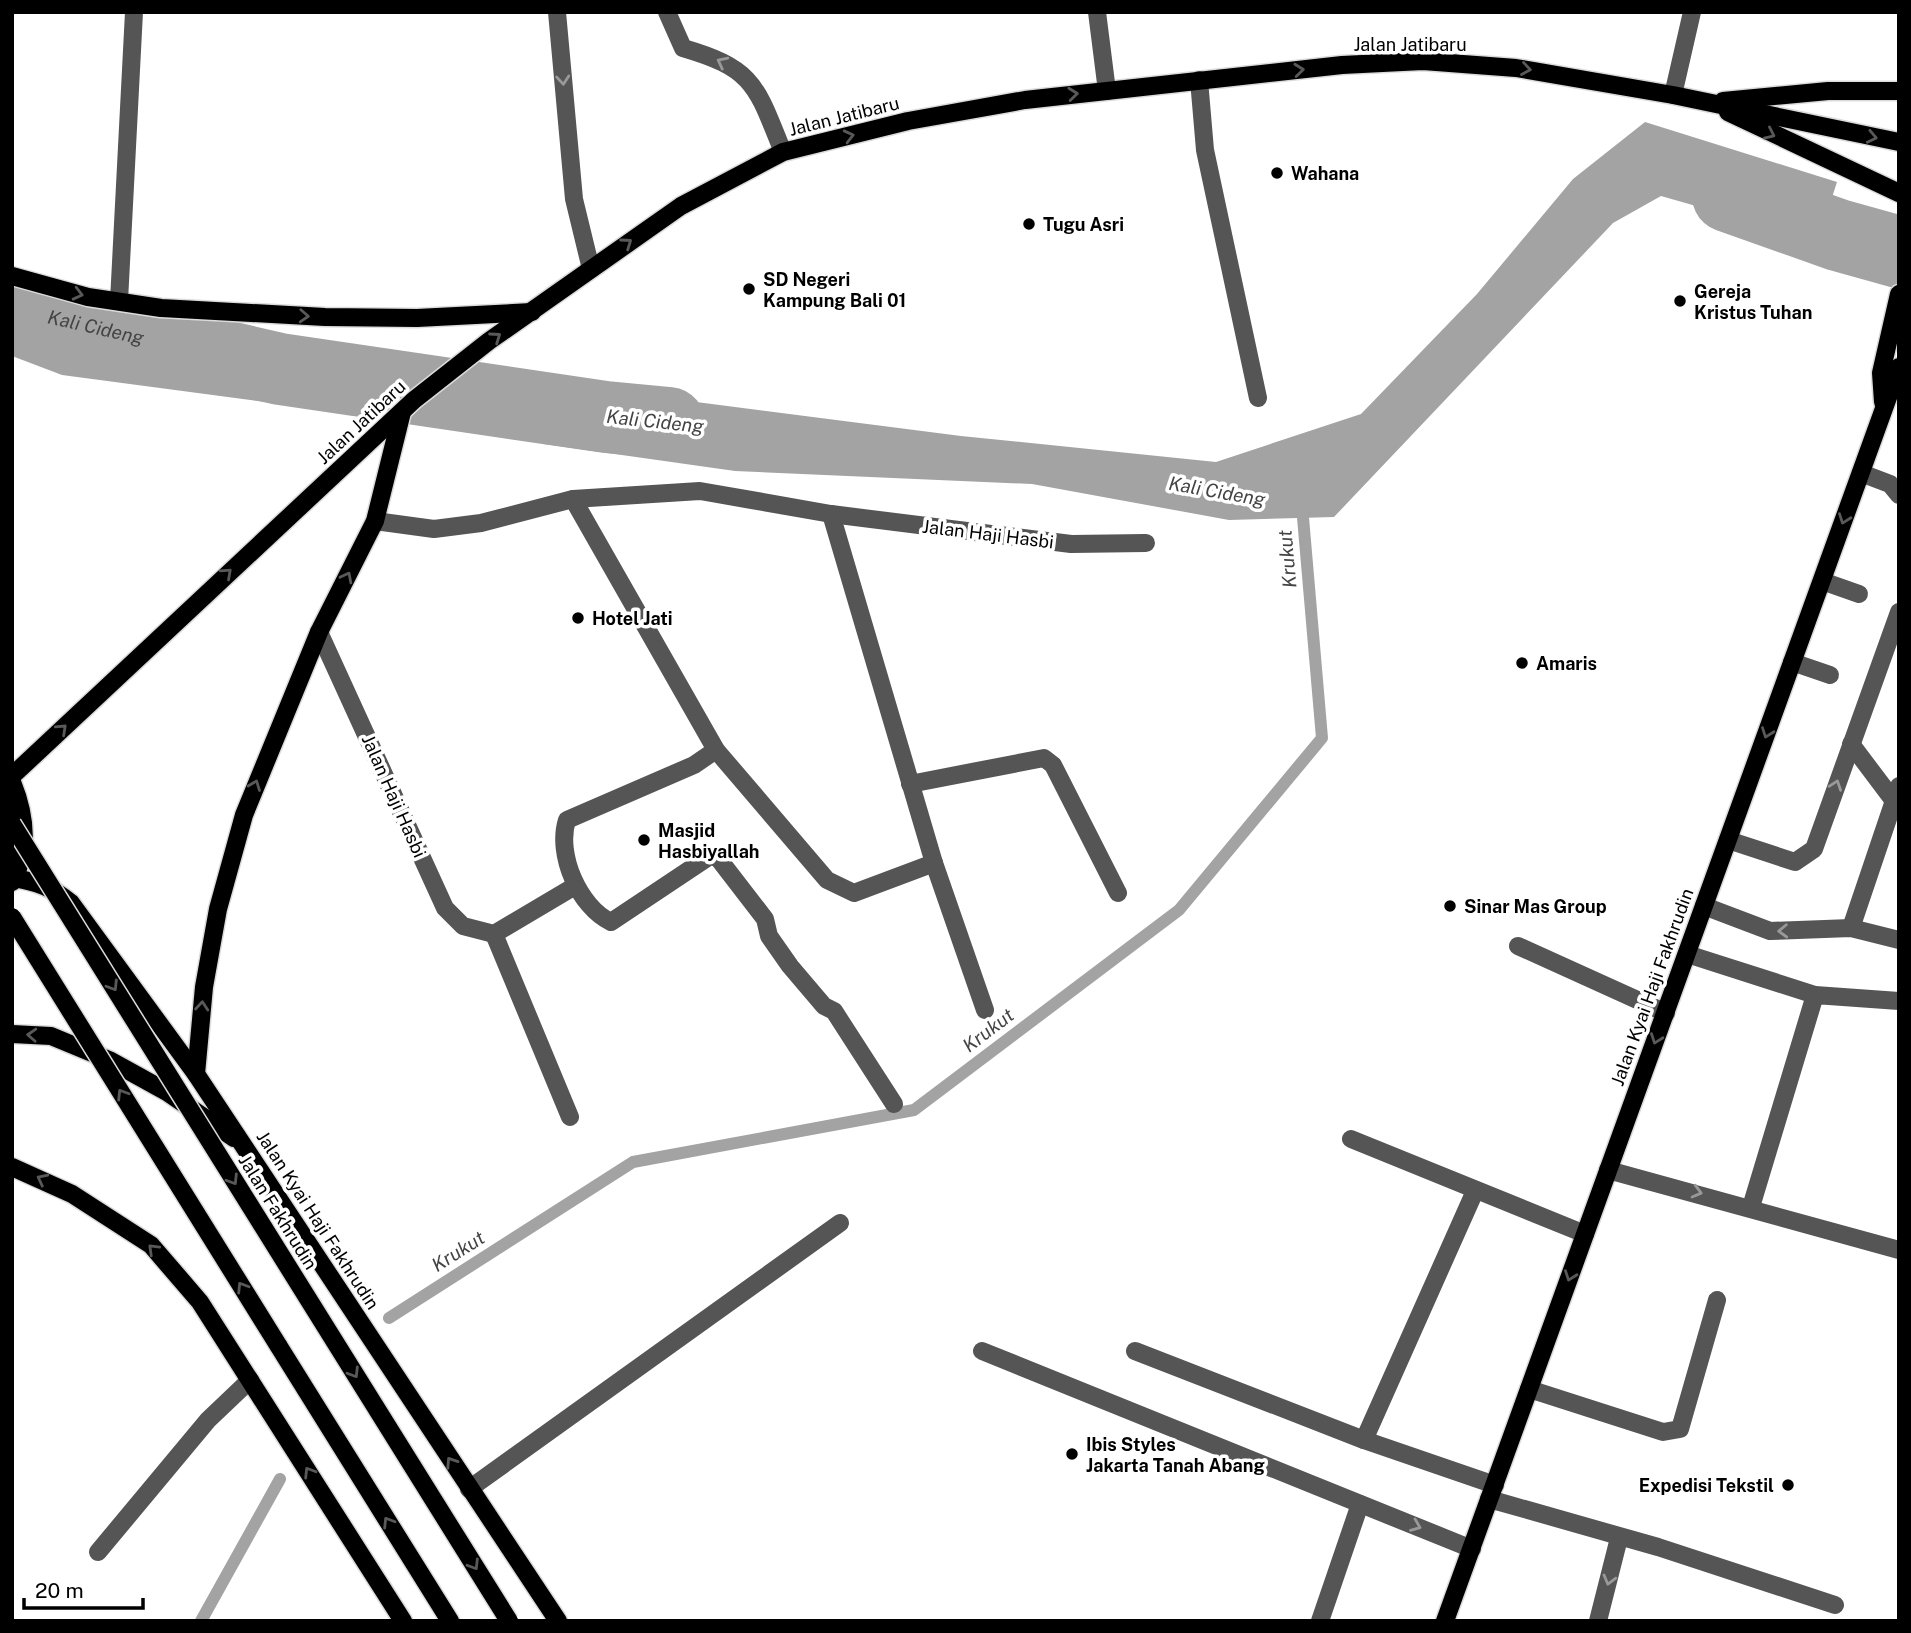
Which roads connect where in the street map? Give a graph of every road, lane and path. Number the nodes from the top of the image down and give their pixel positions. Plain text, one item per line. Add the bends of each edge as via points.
1 (134, 12) edge
2 (557, 12) edge
3 (667, 12) edge
4 (1097, 12) edge
5 (1692, 12) edge
6 (1199, 80) junction
7 (1107, 90) junction
8 (1899, 91) edge
9 (1673, 95) junction
10 (1709, 102) junction
11 (1899, 142) edge
12 (783, 152) junction
13 (1899, 193) edge
14 (591, 269) junction
15 (12, 276) edge
16 (1899, 294) edge
17 (119, 302) junction
18 (532, 312) junction
19 (1898, 373) edge
20 (1899, 395) edge
21 (1258, 398) dead end
22 (408, 406) junction
23 (1884, 409) junction
24 (1861, 473) junction
25 (1899, 495) edge
26 (573, 499) junction
27 (831, 514) junction
28 (375, 521) junction
29 (1146, 544) dead end
30 (1822, 581) junction
31 (1859, 594) dead end
32 (1899, 612) edge
33 (319, 632) junction
34 (1792, 662) junction
35 (1830, 675) dead end
36 (1851, 744) junction
37 (716, 750) junction
38 (12, 776) edge
39 (12, 782) edge
40 (910, 784) junction
41 (1896, 793) edge
42 (12, 824) edge
43 (1728, 839) junction
44 (934, 863) junction
45 (13, 879) edge
46 (575, 886) junction
47 (1118, 893) dead end
48 (1704, 906) junction
49 (12, 917) edge
50 (1851, 928) junction
51 (494, 934) junction
52 (1899, 940) edge
53 (1518, 946) dead end
54 (1687, 954) junction
55 (1815, 995) junction
56 (1899, 1001) edge
57 (985, 1010) dead end
58 (1666, 1013) junction
59 (12, 1034) edge
60 (196, 1074) junction
61 (894, 1104) dead end
62 (570, 1117) dead end
63 (1352, 1139) dead end
64 (243, 1144) junction
65 (12, 1167) edge
66 (1608, 1170) junction
67 (1475, 1192) junction
68 (1751, 1207) junction
69 (840, 1223) dead end
70 (1585, 1234) junction
71 (1899, 1250) edge
72 (1717, 1300) dead end
73 (982, 1351) dead end
74 (1135, 1351) dead end
75 (250, 1380) junction
76 (1529, 1389) junction
77 (1364, 1440) junction
78 (469, 1489) junction
79 (1492, 1492) junction
80 (1360, 1504) junction
81 (1619, 1538) junction
82 (1472, 1549) junction
83 (98, 1552) dead end
84 (1835, 1605) dead end
85 (403, 1621) edge
86 (450, 1621) edge
87 (509, 1621) edge
88 (558, 1621) edge
89 (1320, 1621) edge
90 (1445, 1621) edge
91 (1598, 1621) edge

1 - 17 street
2 -> 14 street via 573,199
12 -> 3 street via 747,78 723,59 683,48
4 - 7 street
5 - 9 street
6 - 7 main road, Jalan Jatibaru
6 -> 9 main road, Jalan Jatibaru via 1423,61 1516,68
6 - 21 street via 1205,150
12 -> 7 main road, Jalan Jatibaru via 908,121
8 - 10 main road via 1828,91
9 - 10 main road, Jalan Jatibaru
10 -> 11 main road, Jalan Jatibaru
10 -> 13 main road
14 -> 12 main road, Jalan Jatibaru via 681,206
14 - 18 main road, Jalan Jatibaru
15 -> 17 main road
16 - 23 main road via 1881,373
17 -> 18 main road via 325,317
22 -> 18 main road, Jalan Jatibaru
19 - 23 main road, Jalan Kyai Haji Fakhrudin
20 - 23 main road
22 - 28 main road
38 -> 22 main road, Jalan Jatibaru
23 - 24 main road, Jalan Kyai Haji Fakhrudin
24 - 25 street via 1890,484
24 -> 30 main road, Jalan Kyai Haji Fakhrudin
26 - 27 street, Jalan Haji Hasbi via 700,491
26 - 28 street, Jalan Haji Hasbi via 481,523 434,529
26 - 37 street
27 - 29 street, Jalan Haji Hasbi via 1071,544
27 - 40 street
33 -> 28 main road
30 - 31 street
30 - 34 main road, Jalan Kyai Haji Fakhrudin
32 - 36 street
33 - 51 street, Jalan Haji Hasbi via 445,908 463,926
60 -> 33 main road via 204,987 218,909 244,815
34 - 35 street
34 -> 43 main road, Jalan Kyai Haji Fakhrudin
36 - 41 street
43 -> 36 street via 1795,862 1814,849
37 - 44 street via 827,880 854,893
37 - 46 street via 694,765 567,820 562,834
39 - 45 main road via 24,821
40 - 44 street
40 - 47 street via 1044,758 1053,765
41 - 50 street
42 -> 87 main road, Jalan Fakhrudin, bridge
43 - 48 main road, Jalan Kyai Haji Fakhrudin
44 - 57 street
45 - 60 main road, Jalan Kyai Haji Fakhrudin via 56,891 71,904
46 - 51 street
46 - 61 street via 599,916 611,922 710,856 719,858 765,919 769,936 790,966 824,1006 834,1011
50 -> 48 street via 1770,931
48 - 54 main road, Jalan Kyai Haji Fakhrudin
86 -> 49 main road, bridge
50 - 52 street
51 - 62 street
53 - 58 street
54 - 55 street
54 - 58 main road, Jalan Kyai Haji Fakhrudin
55 - 56 street
55 - 68 street
58 -> 66 main road, Jalan Kyai Haji Fakhrudin
64 -> 59 main road via 167,1092 109,1060 51,1036
60 - 64 main road, Jalan Kyai Haji Fakhrudin
63 - 67 street
78 -> 64 main road, Jalan Kyai Haji Fakhrudin
75 -> 65 main road via 200,1302 151,1245 72,1194
66 -> 68 street
66 - 70 main road, Jalan Kyai Haji Fakhrudin
67 - 70 street
67 - 77 street
68 - 71 street
69 - 78 street
70 -> 76 main road, Jalan Kyai Haji Fakhrudin
72 - 76 street via 1680,1429 1663,1432
73 - 80 street
74 - 77 street
75 - 83 street via 208,1420
85 -> 75 main road
76 - 79 main road, Jalan Kyai Haji Fakhrudin
77 - 79 street
78 - 88 main road, Jalan Kyai Haji Fakhrudin
79 - 81 street
79 - 82 main road, Jalan Kyai Haji Fakhrudin
80 -> 82 street
80 - 89 street
81 - 84 street
81 -> 91 street
82 - 90 main road, Jalan Kyai Haji Fakhrudin

